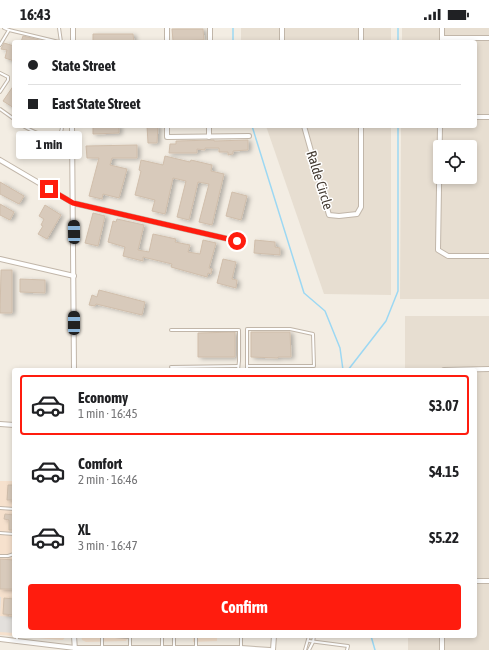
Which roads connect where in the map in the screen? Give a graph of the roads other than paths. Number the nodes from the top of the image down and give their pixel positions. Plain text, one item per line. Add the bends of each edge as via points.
1 (4, 28) edge
2 (59, 28) edge
3 (73, 28) edge
4 (167, 28) edge
5 (210, 28) edge
6 (282, 28) edge
7 (361, 28) edge
8 (442, 28) edge
9 (9, 30) junction
10 (489, 38) edge
11 (52, 40) edge
12 (60, 40) edge
13 (73, 40) edge
14 (167, 40) edge
15 (210, 40) edge
16 (282, 40) edge
17 (361, 40) edge
18 (442, 40) edge
19 (0, 45) edge
20 (0, 73) edge
21 (0, 92) edge
22 (0, 109) edge
23 (477, 117) edge
24 (489, 117) edge
25 (12, 118) edge
26 (61, 128) edge
27 (72, 128) edge
28 (167, 128) edge
29 (209, 128) edge
30 (305, 128) edge
31 (361, 128) edge
32 (440, 128) edge
33 (29, 129) edge
34 (249, 136) dead end
35 (209, 137) junction
36 (0, 160) edge
37 (73, 203) junction
38 (237, 241) dead end
39 (489, 256) edge
40 (0, 259) edge
41 (74, 276) junction
42 (171, 330) dead end
43 (238, 366) joint
44 (247, 366) joint
45 (171, 367) dead end
46 (74, 368) edge
47 (477, 369) edge
48 (489, 369) edge
49 (0, 424) edge
50 (12, 425) edge
51 (0, 508) edge
52 (12, 509) edge
53 (0, 533) edge
54 (12, 534) edge
55 (12, 555) edge
56 (0, 556) edge
57 (477, 581) edge
58 (489, 581) edge
59 (17, 638) edge
60 (74, 638) edge
61 (102, 638) edge
62 (130, 638) edge
63 (162, 638) edge
64 (174, 638) edge
65 (196, 638) edge
66 (241, 638) edge
67 (274, 638) edge
68 (314, 638) edge
69 (442, 638) edge
70 (0, 639) edge
71 (309, 641) joint
72 (313, 642) junction
73 (102, 648) junction
74 (162, 648) junction
75 (174, 648) junction
76 (196, 648) junction
77 (240, 648) junction
78 (75, 649) edge
79 (130, 649) edge
80 (181, 649) edge
81 (229, 649) edge
82 (270, 650) edge
83 (273, 650) edge
84 (305, 650) edge
85 (309, 650) edge
86 (347, 650) edge
87 (442, 650) edge

1 - 9 lane
2 - 12 lane
3 - 13 street
4 - 14 street
5 - 15 street
6 - 16 street
7 - 17 street
8 - 18 street
9 - 11 lane
9 - 19 lane
10 - 18 street
20 - 21 lane via 8,77
22 - 25 lane
23 - 24 street
26 - 33 lane via 58,136 38,134
27 - 37 street
28 - 35 street via 167,137
29 - 35 street
30 - 31 street, Ralde Circle via 329,215 339,216 357,214 361,207
32 - 39 street via 438,250 448,256
34 - 35 street
36 - 37 street
37 - 38 street
37 - 41 street
40 - 41 street
41 - 46 street
42 - 43 lane via 239,330
43 - 45 lane
44 - 44 lane via 314,366 313,334 290,329 247,329
47 - 48 street
49 - 50 street
51 - 52 lane
53 - 54 lane
55 - 56 lane
57 - 58 street
59 - 70 street
59 - 78 street
60 - 78 street
61 - 73 lane
62 - 79 lane
63 - 74 lane
64 - 75 lane
65 - 76 lane
66 - 77 lane
67 - 83 street
68 - 72 lane
69 - 87 street
71 - 72 lane
71 - 84 lane
72 - 85 lane
72 - 86 lane via 348,646
73 - 78 street
73 - 79 street
74 - 75 street
74 - 79 street
75 - 80 street
76 - 80 street
76 - 81 street
77 - 81 street
77 - 82 street

